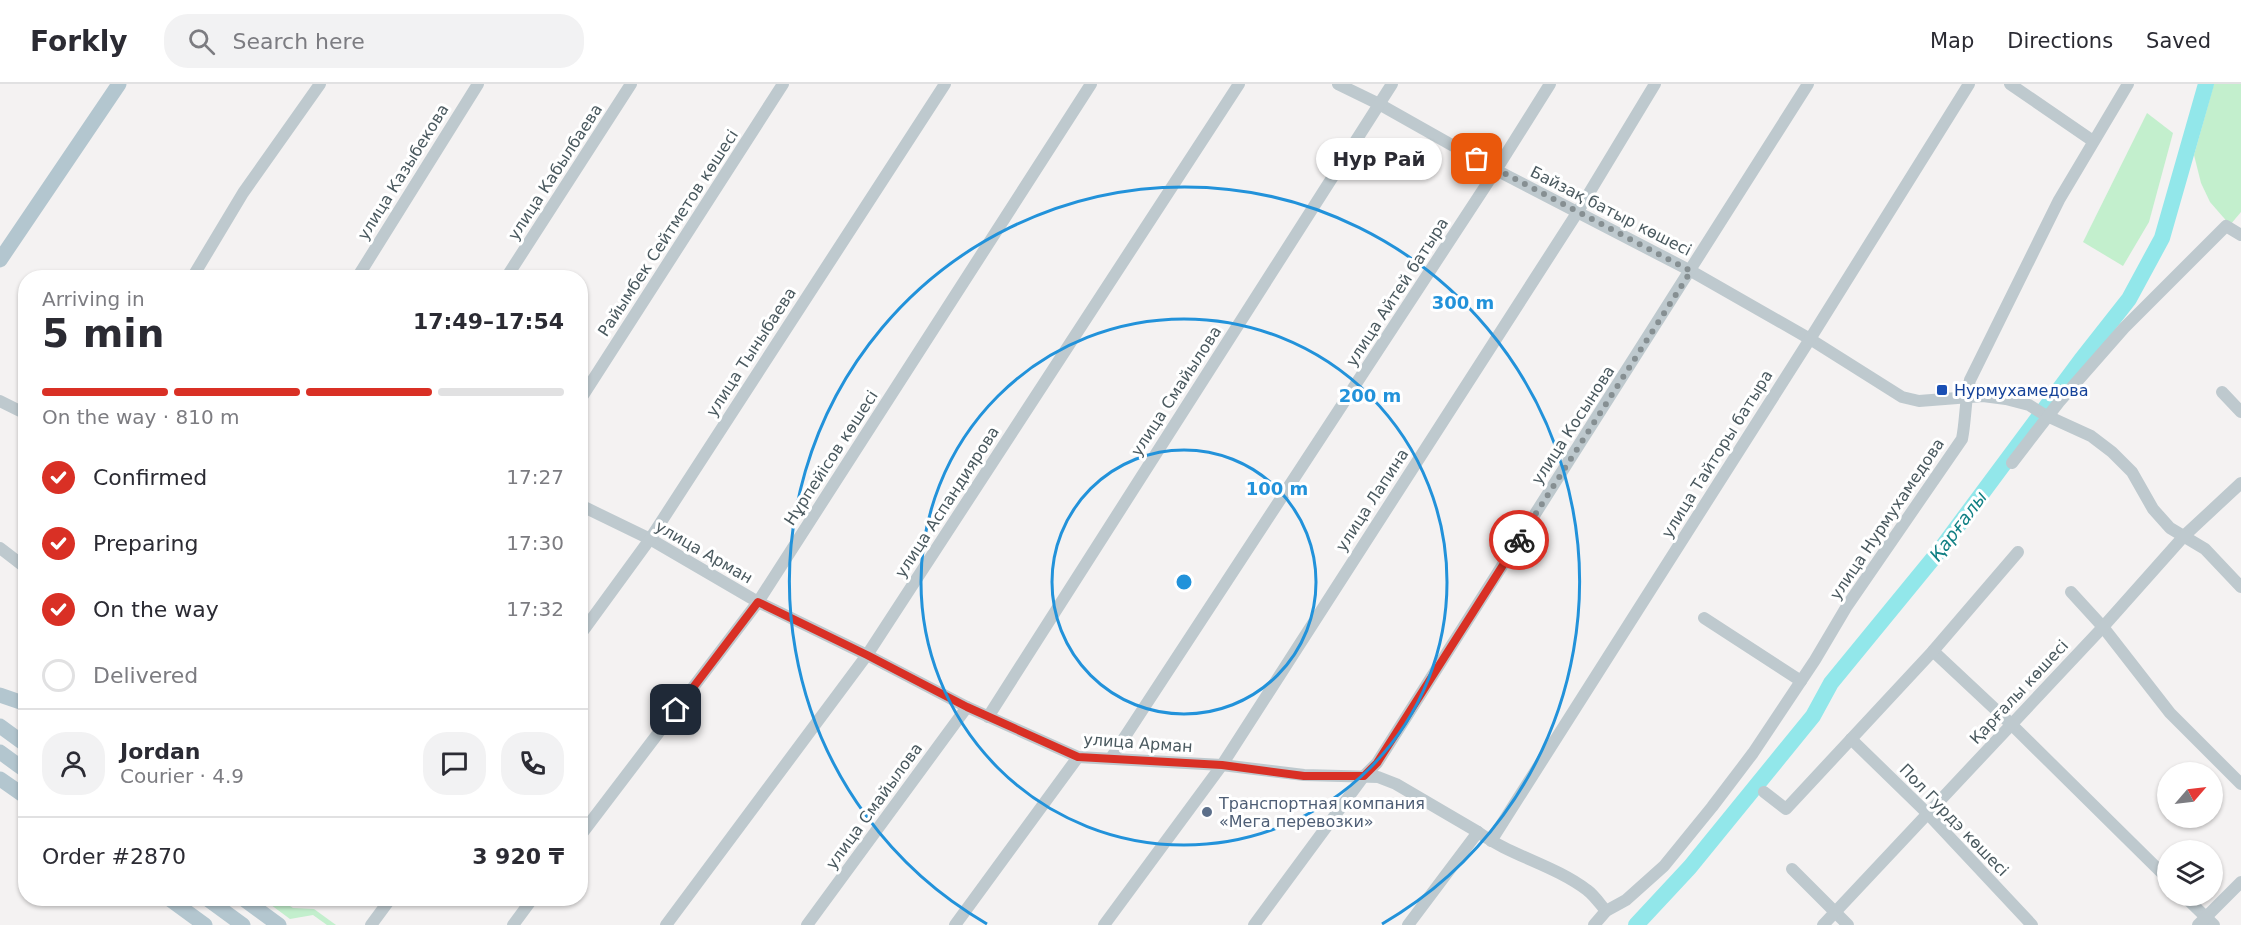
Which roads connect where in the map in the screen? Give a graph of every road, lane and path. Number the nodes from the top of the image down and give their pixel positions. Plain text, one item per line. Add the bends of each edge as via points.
1 (119, 84) edge
2 (320, 84) edge
3 (478, 84) edge
4 (631, 84) edge
5 (783, 84) edge
6 (945, 84) edge
7 (1091, 84) edge
8 (1239, 84) edge
9 (1338, 84) edge
10 (1392, 84) edge
11 (1550, 84) edge
12 (1655, 84) edge
13 (1808, 84) edge
14 (1969, 84) edge
15 (2010, 84) edge
16 (2128, 84) edge
17 (1379, 104) junction
18 (2093, 141) junction
19 (1496, 171) junction
20 (1576, 213) junction
21 (2241, 235) edge
22 (0, 260) edge
23 (197, 270) edge
24 (362, 270) edge
25 (511, 270) edge
26 (1691, 271) junction
27 (1810, 339) junction
28 (588, 388) edge
29 (2222, 392) dead end
30 (1965, 397) junction
31 (0, 401) edge
32 (18, 410) edge
33 (2241, 412) edge
34 (2047, 416) junction
35 (2012, 464) dead end
36 (2241, 483) edge
37 (588, 509) edge
38 (2184, 536) junction
39 (650, 539) junction
40 (0, 548) edge
41 (2018, 552) dead end
42 (18, 562) edge
43 (2241, 587) edge
44 (2071, 592) dead end
45 (758, 602) junction
46 (1704, 618) dead end
47 (588, 625) edge
48 (2103, 627) junction
49 (1933, 651) junction
50 (867, 655) junction
51 (1801, 681) junction
52 (0, 695) edge
53 (18, 701) edge
54 (967, 707) junction
55 (988, 717) junction
56 (2011, 724) junction
57 (0, 726) edge
58 (18, 739) edge
59 (1851, 739) junction
60 (0, 752) edge
61 (1078, 757) junction
62 (1111, 758) junction
63 (18, 765) edge
64 (1222, 765) junction
65 (1364, 776) junction
66 (0, 779) edge
67 (2241, 784) edge
68 (18, 791) edge
69 (1764, 792) dead end
70 (1927, 813) junction
71 (588, 825) edge
72 (1478, 832) junction
73 (1491, 841) junction
74 (2157, 868) edge
75 (1792, 869) dead end
76 (2241, 882) edge
77 (179, 906) edge
78 (217, 906) edge
79 (253, 906) edge
80 (385, 906) edge
81 (527, 906) edge
82 (2192, 906) edge
83 (1606, 911) junction
84 (1835, 912) junction
85 (2206, 922) edge
86 (205, 925) edge
87 (243, 925) edge
88 (279, 925) edge
89 (372, 925) edge
90 (513, 925) edge
91 (666, 925) edge
92 (807, 925) edge
93 (955, 925) edge
94 (1104, 925) edge
95 (1254, 925) edge
96 (1408, 925) edge
97 (1594, 925) edge
98 (1823, 925) edge
99 (1848, 925) edge
100 (2032, 925) edge

1 - 22 main road
2 - 23 street via 243,193
3 - 24 street, улица Казыбекова
4 - 25 street, улица Кабылбаева
5 - 28 street, Райымбек Сейтметов көшесі
6 - 39 street, улица Тыныбаева
7 - 45 street, Нұрпейісов көшесі
8 - 50 street, улица Аспандиярова
9 - 17 street, Байзақ батыр көшесі
10 - 17 street, улица Смайылова
11 - 19 street, улица Айтей батыра
12 - 20 street, улица Лапина
13 - 26 street, улица Косынова
14 - 27 street, улица Тайторы батыра
15 - 18 street
16 - 18 street, улица Нурмухамедова
17 - 19 street, Байзақ батыр көшесі
17 - 55 street, улица Смайылова
18 - 30 street, улица Нурмухамедова via 2059,200
19 - 20 street, Байзақ батыр көшесі
19 - 62 street, улица Айтей батыра
20 - 26 street, Байзақ батыр көшесі
20 - 64 street, улица Лапина
21 - 34 street via 2226,226 2124,328
26 - 27 street, Байзақ батыр көшесі
26 - 65 street, улица Косынова via 1377,763
27 - 30 street, Байзақ батыр көшесі via 1902,397 1919,401
27 - 73 street, улица Тайторы батыра
29 - 33 street
30 - 34 street, Байзақ батыр көшесі via 1983,396 2030,405
30 - 51 street, улица Нурмухамедова via 1962,439
31 - 32 street
34 - 35 street
34 - 38 street via 2091,436 2112,452 2132,472 2153,509 2170,528
36 - 38 street, Қарғалы көшесі
37 - 39 street, улица Арман
38 - 43 street via 2205,549
38 - 48 street, Қарғалы көшесі
39 - 45 street, улица Арман
39 - 47 street, улица Тыныбаева
40 - 42 street
41 - 49 street
44 - 48 street
45 - 50 street, улица Арман
45 - 71 street, Нұрпейісов көшесі
46 - 51 street
48 - 56 street, Қарғалы көшесі
48 - 67 street via 2170,713
49 - 56 street
49 - 59 street
50 - 54 street, улица Арман
50 - 91 street, улица Аспандиярова
51 - 83 street, улица Нурмухамедова via 1753,753 1664,866 1626,900
52 - 53 main road
54 - 55 street, улица Арман
54 - 92 street, улица Смайылова
55 - 61 street, улица Арман
56 - 70 street, Қарғалы көшесі
56 - 74 street
57 - 58 main road
59 - 69 street via 1786,809
59 - 70 street, Пол Гурдэ көшесі
60 - 63 main road
61 - 62 street, улица Арман
61 - 93 street
62 - 64 street, улица Арман
64 - 65 street, улица Арман via 1304,776
64 - 94 street, улица Лапина
65 - 72 street, улица Арман via 1396,784
65 - 95 street, улица Косынова
66 - 68 main road
70 - 84 street, Қарғалы көшесі
70 - 100 street, Пол Гурдэ көшесі
72 - 73 street, улица Арман
72 - 96 street
73 - 83 street, улица Арман via 1547,866 1589,891
75 - 84 street
76 - 85 street
77 - 86 main road
78 - 87 main road
79 - 88 main road
80 - 89 street
81 - 90 street
82 - 85 street
83 - 97 street, улица Нурмухамедова
84 - 98 street, Қарғалы көшесі
84 - 99 street

